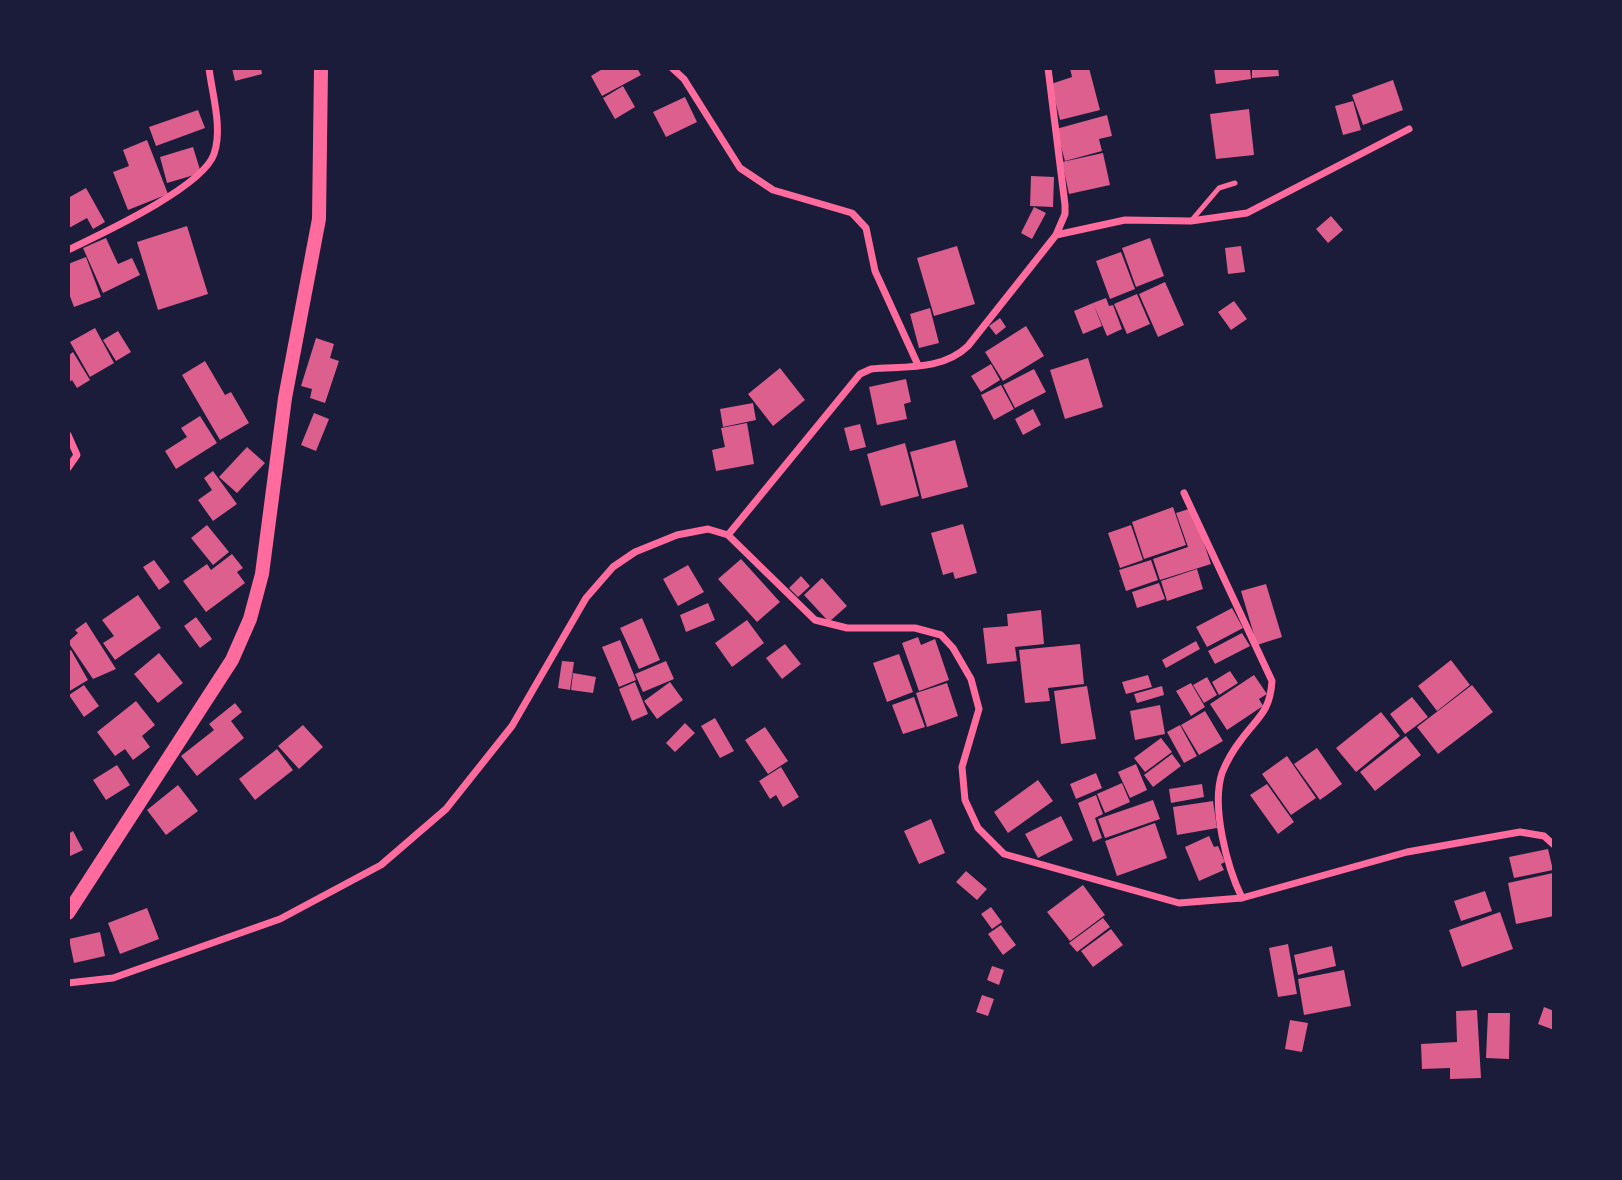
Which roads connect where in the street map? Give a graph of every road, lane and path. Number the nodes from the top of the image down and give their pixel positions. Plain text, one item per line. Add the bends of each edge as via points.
1 (209, 68) edge
2 (321, 68) edge
3 (672, 68) edge
4 (1048, 68) edge
5 (1409, 129) dead end
6 (1235, 183) dead end
7 (1191, 220) junction
8 (1056, 235) junction
9 (68, 250) edge
10 (918, 365) junction
11 (68, 435) edge
12 (68, 468) edge
13 (1184, 493) dead end
14 (728, 535) junction
15 (1554, 845) edge
16 (1242, 898) junction
17 (68, 913) edge
18 (68, 984) edge

1 - 9 street via 217,127 214,153 203,172 108,231
2 - 17 main road via 319,219 285,398 262,574 250,619 232,660
3 - 10 street via 684,79 740,168 773,190 852,213 860,220 875,271
4 - 8 street via 1065,205
5 - 7 street via 1247,213
6 - 7 lane via 1219,188
7 - 8 street via 1125,220
8 - 10 street via 962,352 941,364
10 - 14 street via 860,374
11 - 12 street via 77,455
13 - 16 street via 1272,681 1270,701 1222,774 1219,803 1228,870
14 - 16 street via 815,620 846,628 915,628 941,635 953,648 971,679 979,709 962,767 965,800 978,828 1004,854 1180,904
14 - 18 street via 708,529 677,535 635,552 613,567 586,598 512,726 446,809 381,865 280,919 113,978
15 - 16 street via 1544,836 1520,832 1407,852

